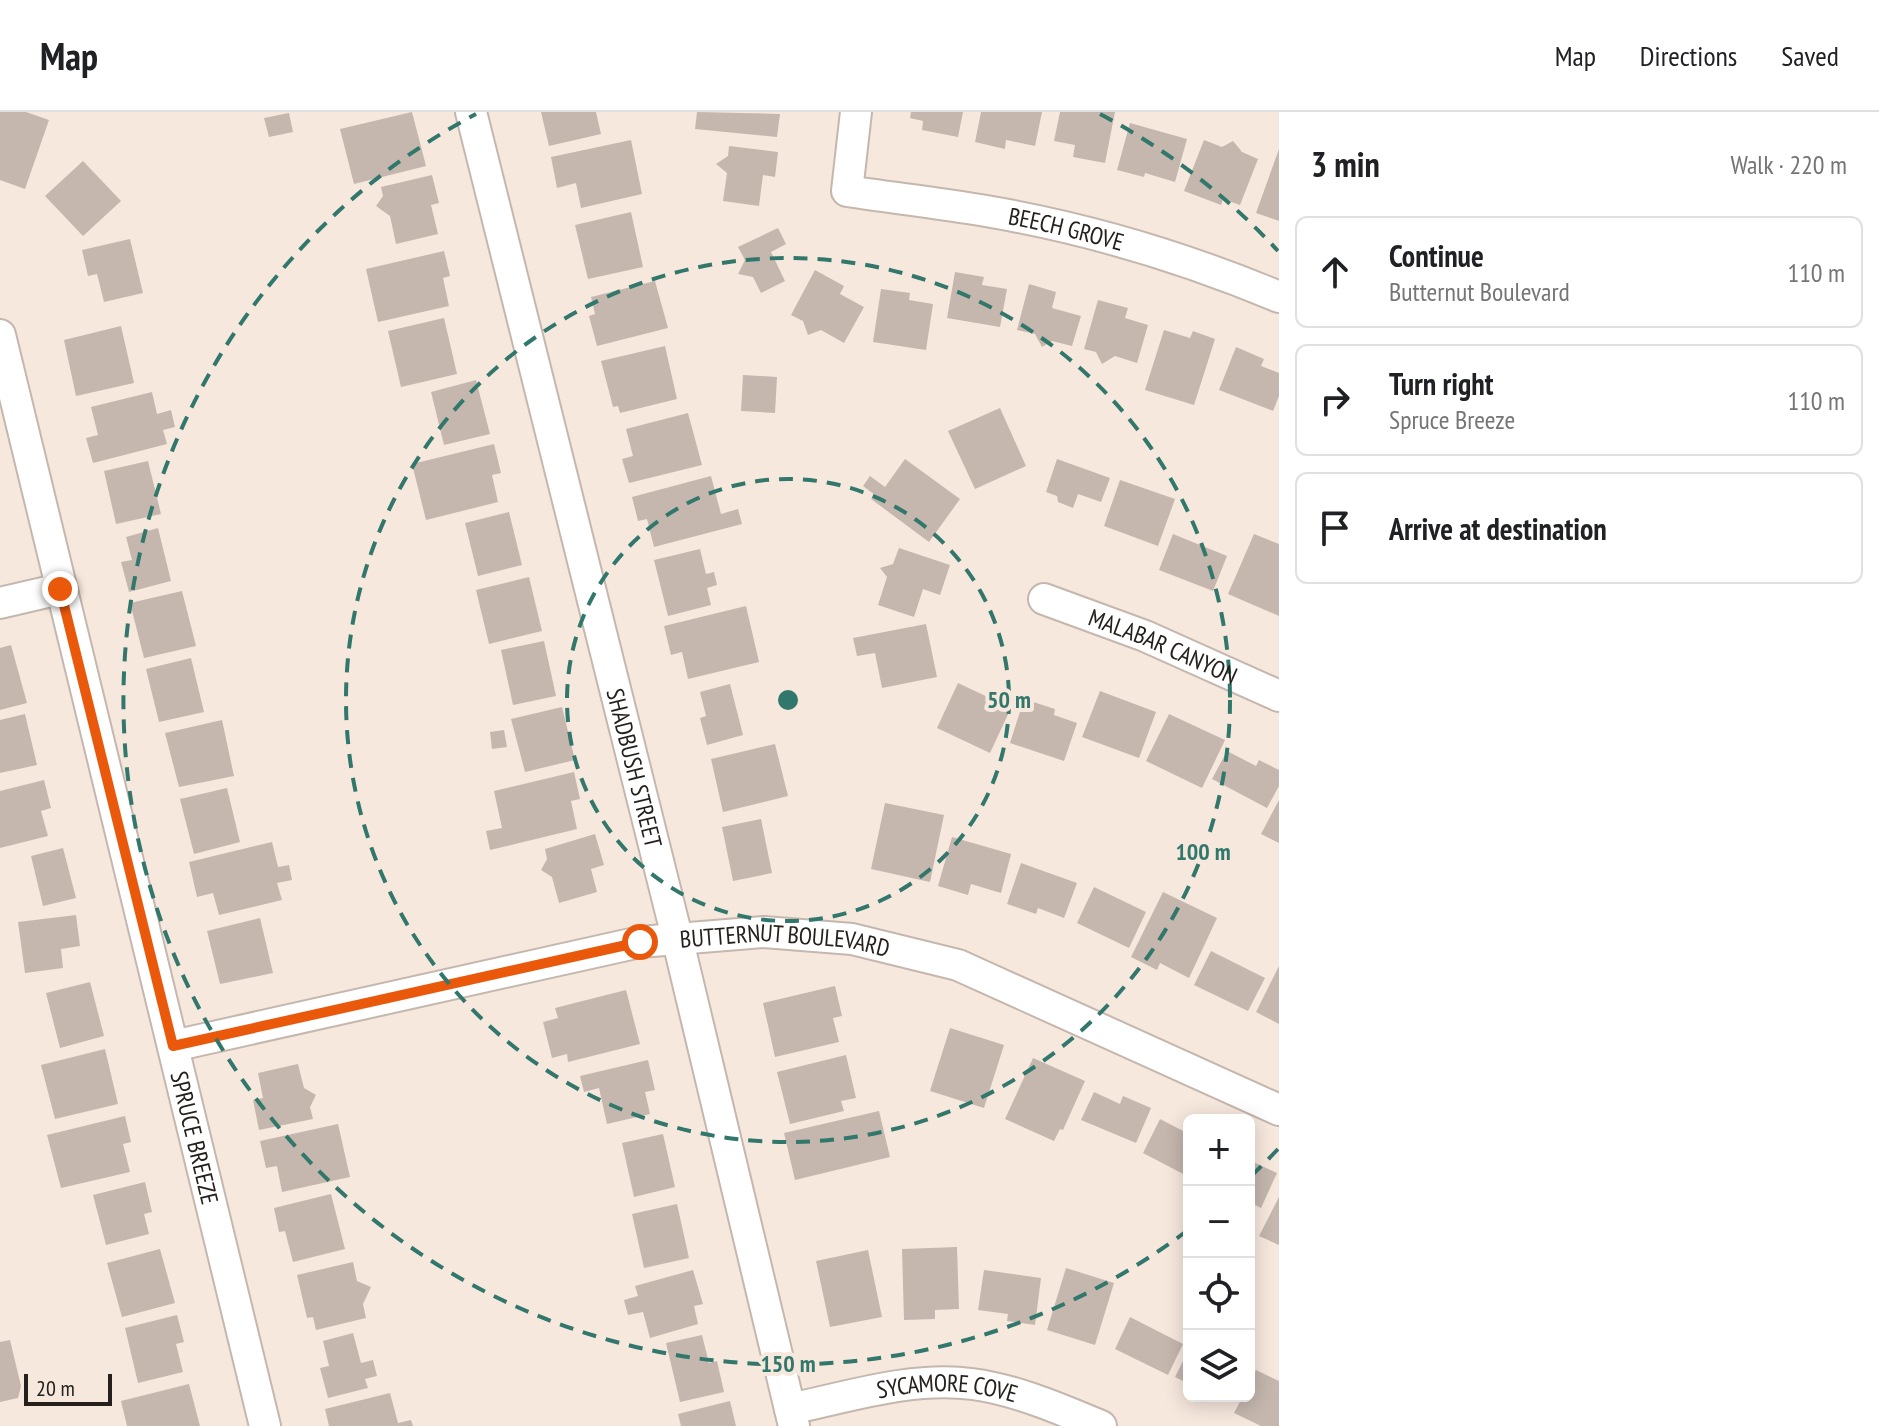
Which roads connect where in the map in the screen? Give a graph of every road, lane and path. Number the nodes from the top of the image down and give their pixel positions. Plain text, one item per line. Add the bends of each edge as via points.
1 (471, 112) edge
2 (856, 112) edge
3 (1279, 297) edge
4 (0, 335) edge
5 (60, 589) junction
6 (1044, 599) dead end
7 (0, 603) edge
8 (1279, 696) edge
9 (677, 937) junction
10 (173, 1046) junction
11 (1279, 1110) edge
12 (792, 1418) edge
13 (265, 1426) edge
14 (1101, 1426) edge

1 - 9 street, SHADBUSH STREET
2 - 3 street, BEECH GROVE via 847,191 988,212 1111,240
4 - 5 street, SPRUCE BREEZE
5 - 7 street
5 - 10 street, SPRUCE BREEZE
6 - 8 street, MALABAR CANYON via 1145,636
9 - 10 street, BUTTERNUT BOULEVARD via 559,958
9 - 11 street, BUTTERNUT BOULEVARD via 764,932 852,939 958,965
9 - 12 street, SHADBUSH STREET
10 - 13 street, SPRUCE BREEZE
12 - 14 street, SYCAMORE COVE via 912,1384 972,1384 1043,1402

